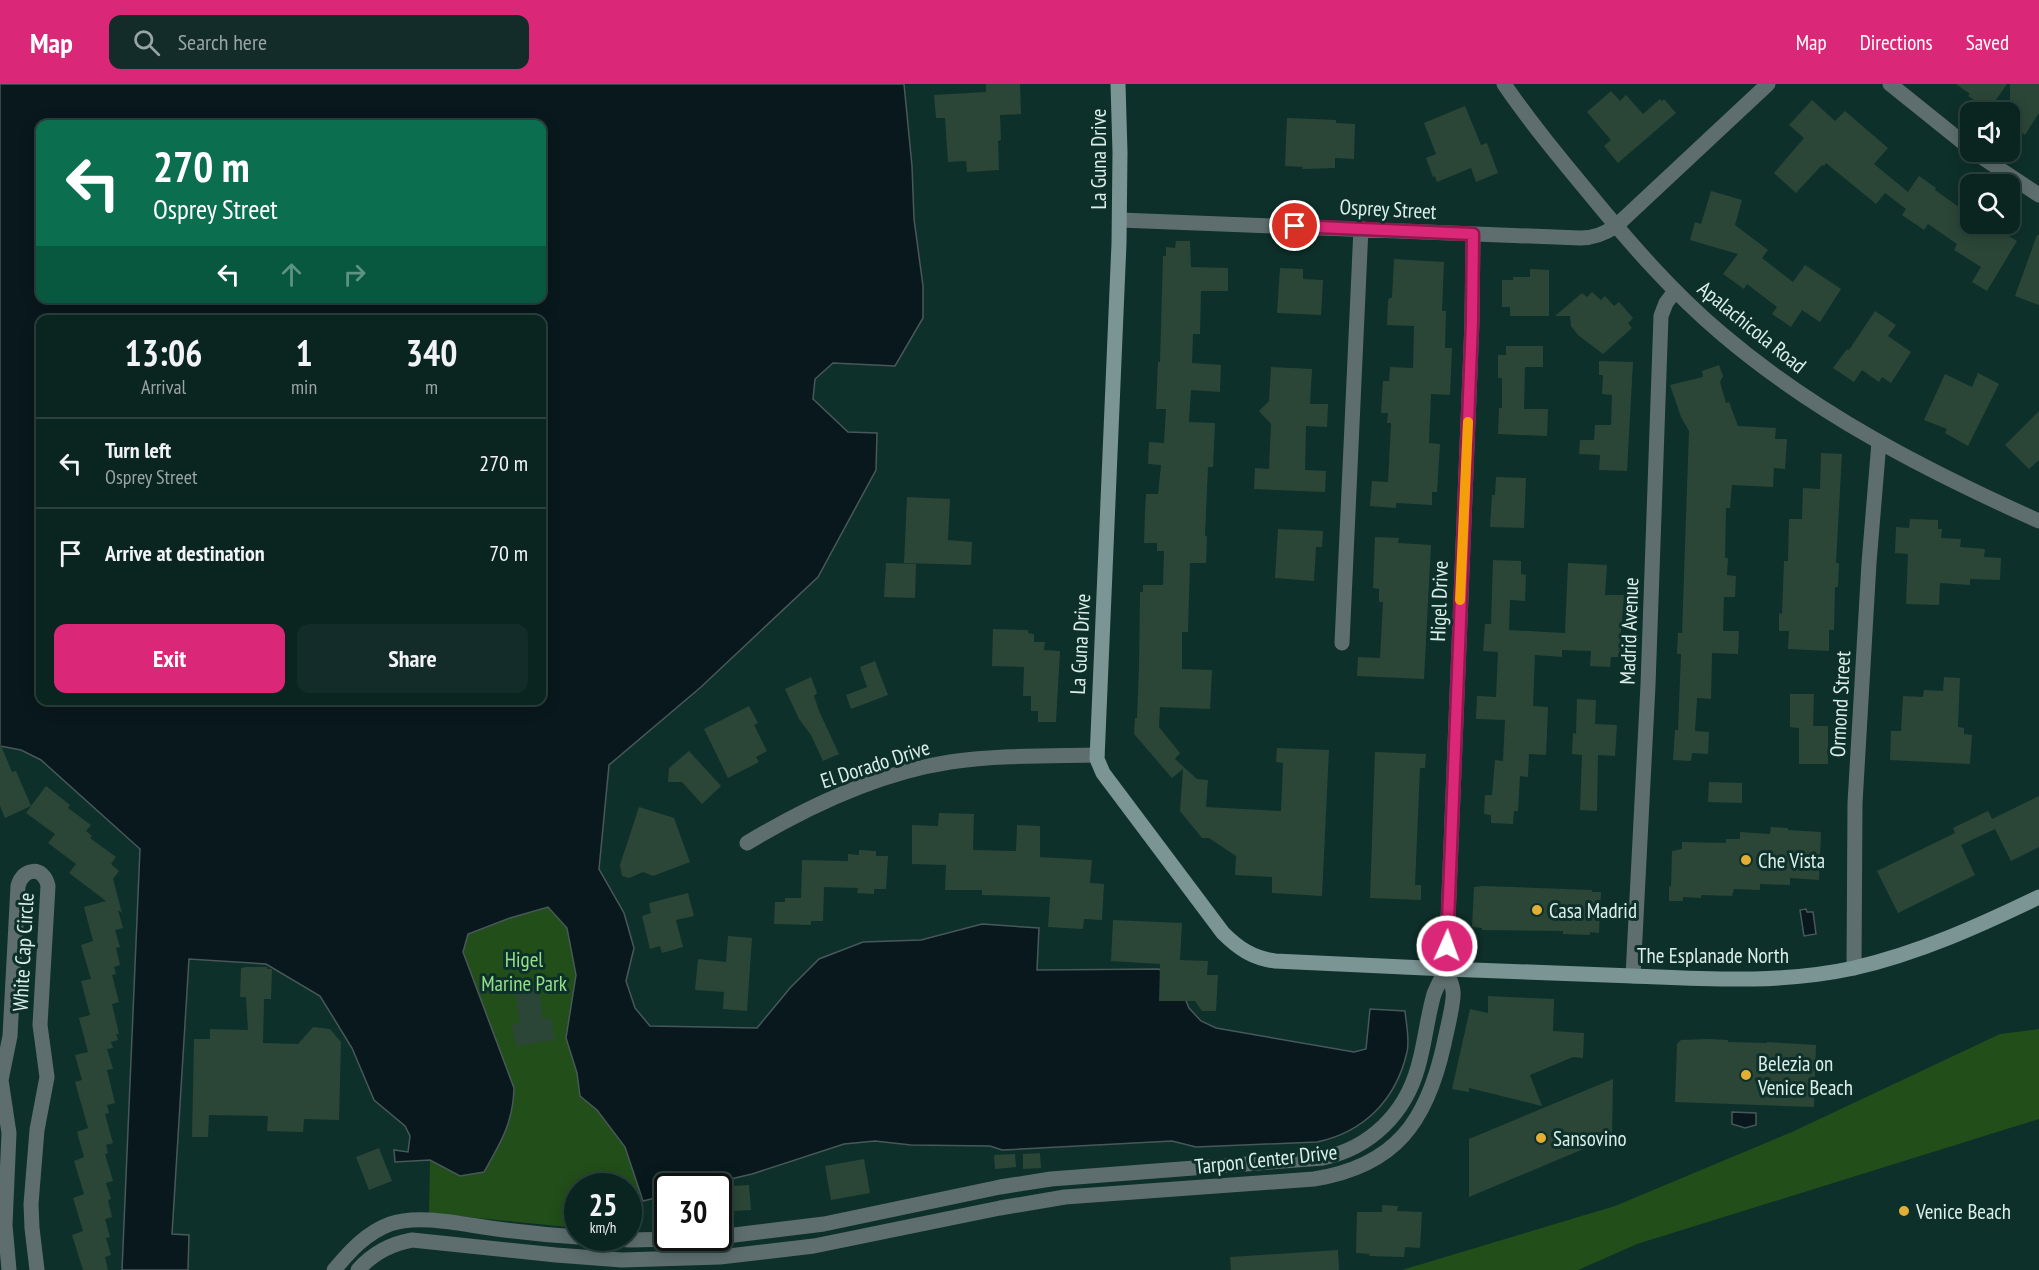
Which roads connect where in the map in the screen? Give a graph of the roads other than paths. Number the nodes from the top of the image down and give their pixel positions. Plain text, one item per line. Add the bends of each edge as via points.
1 (1118, 84) edge
2 (1504, 84) edge
3 (1768, 84) edge
4 (1890, 84) edge
5 (1960, 140) edge
6 (1990, 162) edge
7 (2039, 195) edge
8 (1120, 220) junction
9 (1616, 226) junction
10 (1361, 228) junction
11 (1473, 234) junction
12 (1674, 291) junction
13 (1879, 442) junction
14 (2039, 521) edge
15 (1342, 643) dead end
16 (1097, 755) junction
17 (747, 843) dead end
18 (2039, 897) edge
19 (1854, 968) junction
20 (1446, 969) junction
21 (1633, 976) junction
22 (5, 1194) junction
23 (32, 1195) junction
24 (564, 1235) edge
25 (732, 1235) edge
26 (9, 1270) edge
27 (37, 1270) edge
28 (334, 1270) edge
29 (358, 1270) edge

1 - 8 street, La Guna Drive
2 - 9 street, Apalachicola Road
3 - 9 street
4 - 5 street
6 - 7 street
8 - 10 street, Osprey Street
8 - 16 street, La Guna Drive
9 - 11 street, Osprey Street via 1586,238
9 - 12 street, Apalachicola Road
10 - 11 street, Osprey Street
10 - 15 street
11 - 20 street, Higel Drive
12 - 13 street, Apalachicola Road via 1778,377
12 - 21 street, Madrid Avenue via 1662,316
13 - 14 street, Apalachicola Road
13 - 19 street, Ormond Street via 1855,803
16 - 17 street, El Dorado Drive via 977,759 909,771 823,802
16 - 20 street, La Guna Drive via 1103,773 1223,933 1248,954 1275,961
18 - 19 street, The Esplanade North via 1918,950
19 - 21 street, The Esplanade North via 1761,979
20 - 21 street, The Esplanade North
20 - 25 street, Tarpon Center Drive via 1434,994 1419,1067 1408,1096 1383,1129 1348,1151 1311,1160 1051,1179 824,1224
20 - 29 street, Tarpon Center Drive via 1454,993 1428,1099 1395,1144 1346,1173 1314,1179 1045,1200 814,1246 720,1257 622,1260 412,1240 383,1249
22 - 23 street
22 - 23 street, White Cap Circle via 9,1134 1,1080 10,1036 18,886 24,874 33,871 46,878 48,886 40,1025 47,1077 37,1130
22 - 26 street, White Cap Circle
23 - 27 street, White Cap Circle
24 - 28 street via 408,1220 392,1223 367,1236

